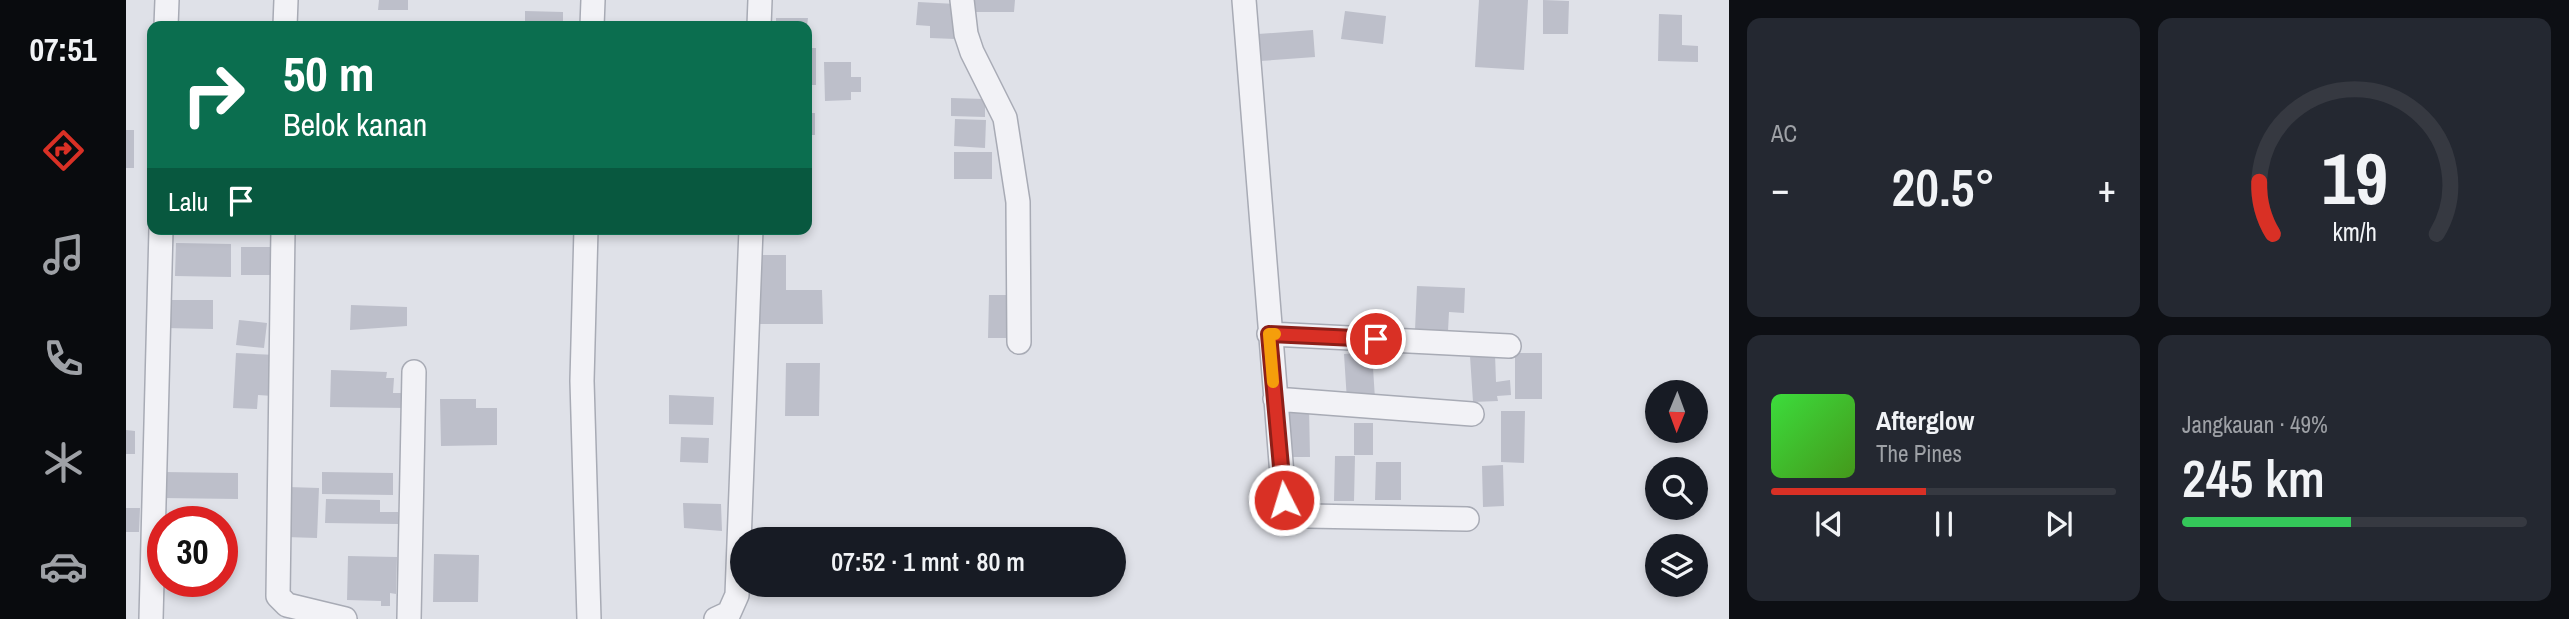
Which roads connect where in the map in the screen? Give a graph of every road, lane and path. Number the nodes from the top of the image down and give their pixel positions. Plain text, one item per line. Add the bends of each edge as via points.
1 (167, 0) edge
2 (286, 0) edge
3 (593, 0) edge
4 (760, 0) edge
5 (962, 0) edge
6 (1244, 0) edge
7 (166, 21) edge
8 (285, 21) edge
9 (592, 21) edge
10 (759, 21) edge
11 (161, 235) edge
12 (283, 235) edge
13 (586, 235) edge
14 (751, 235) edge
15 (1269, 334) junction
16 (1019, 342) dead end
17 (1509, 346) dead end
18 (414, 372) dead end
19 (1275, 399) junction
20 (1472, 414) dead end
21 (1467, 519) dead end
22 (151, 619) edge
23 (345, 619) edge
24 (409, 619) edge
25 (589, 619) edge
26 (716, 619) edge

1 - 7 street
2 - 8 street
3 - 9 street
4 - 10 street
5 - 16 street via 972,52 1005,118 1018,202
6 - 15 street
11 - 22 street
12 - 23 street via 278,596 287,605
13 - 25 street via 582,381
14 - 26 street via 737,595 729,613
15 - 17 street
15 - 19 street
18 - 24 street
19 - 20 street
19 - 21 street via 1288,510 1308,516

